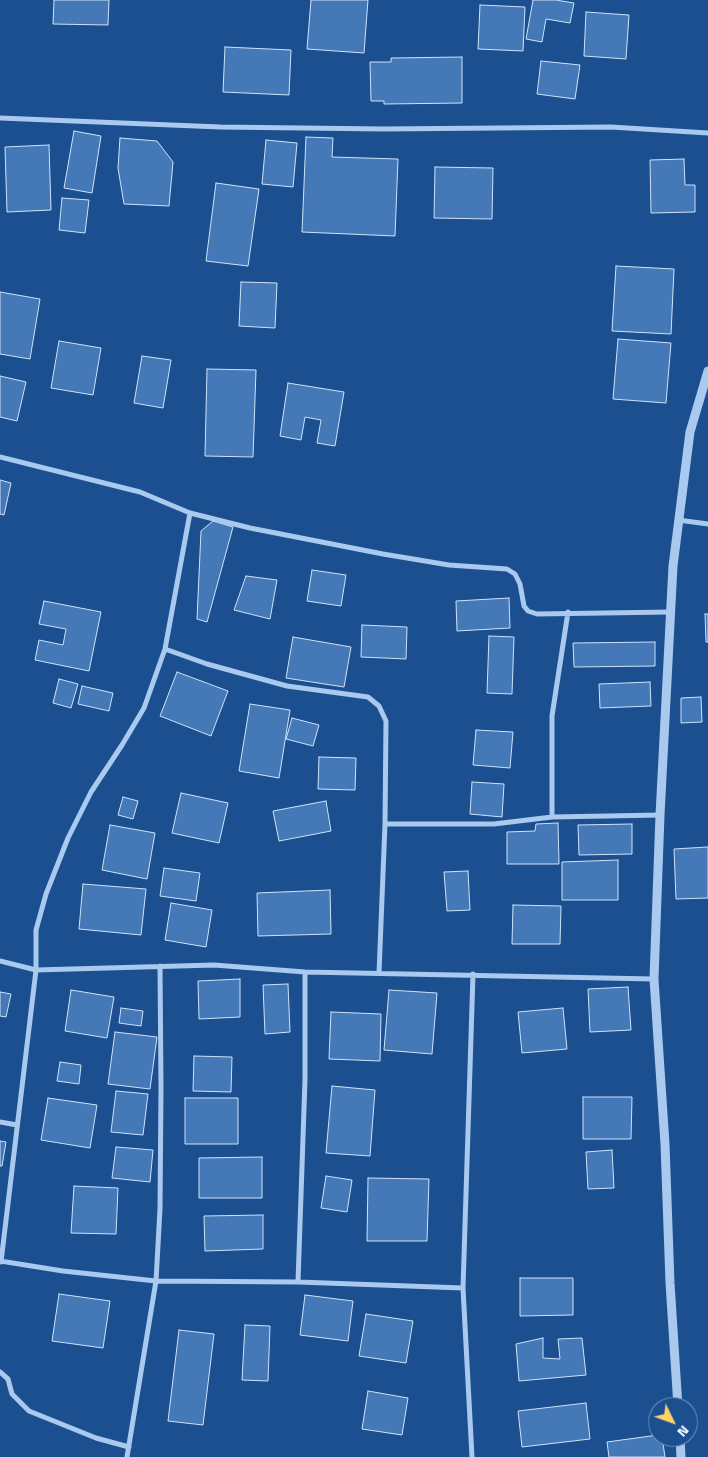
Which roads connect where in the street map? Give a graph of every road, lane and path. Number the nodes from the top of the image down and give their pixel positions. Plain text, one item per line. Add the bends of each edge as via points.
1 (0, 118) edge
2 (708, 133) edge
3 (708, 370) edge
4 (0, 457) edge
5 (190, 513) junction
6 (678, 520) junction
7 (708, 524) edge
8 (568, 612) junction
9 (671, 612) junction
10 (165, 649) junction
11 (660, 815) junction
12 (552, 817) junction
13 (385, 824) junction
14 (0, 961) edge
15 (160, 966) junction
16 (36, 970) junction
17 (305, 972) junction
18 (379, 973) junction
19 (473, 974) junction
20 (654, 979) junction
21 (0, 1122) edge
22 (16, 1125) junction
23 (0, 1262) edge
24 (156, 1280) junction
25 (298, 1282) junction
26 (463, 1288) junction
27 (0, 1372) edge
28 (677, 1397) edge
29 (129, 1447) junction
30 (127, 1457) edge
31 (472, 1457) edge

1 - 2 street via 220,127 611,127
3 - 6 street via 690,432
4 - 5 street via 140,492
5 - 8 street via 383,554 449,565 507,569 515,574 528,611 537,614
5 - 10 street
6 - 7 street
6 - 9 street
8 - 9 street
8 - 12 street via 552,716
9 - 11 street
10 - 13 street via 287,686 368,697 379,706 386,721
10 - 16 street via 144,708 91,792 64,848 36,930
11 - 12 street
11 - 20 street
12 - 13 street via 494,824
13 - 18 street
14 - 16 street
15 - 16 street
15 - 17 street via 214,965
15 - 24 street via 160,1181
16 - 22 street
17 - 18 street
17 - 25 street
18 - 19 street
19 - 20 street
19 - 26 street
20 - 28 street
21 - 22 street
22 - 23 street
23 - 24 street
24 - 25 street
24 - 29 street
25 - 26 street
26 - 31 street
27 - 29 street via 8,1380 16,1401 29,1411 96,1438
29 - 30 street

